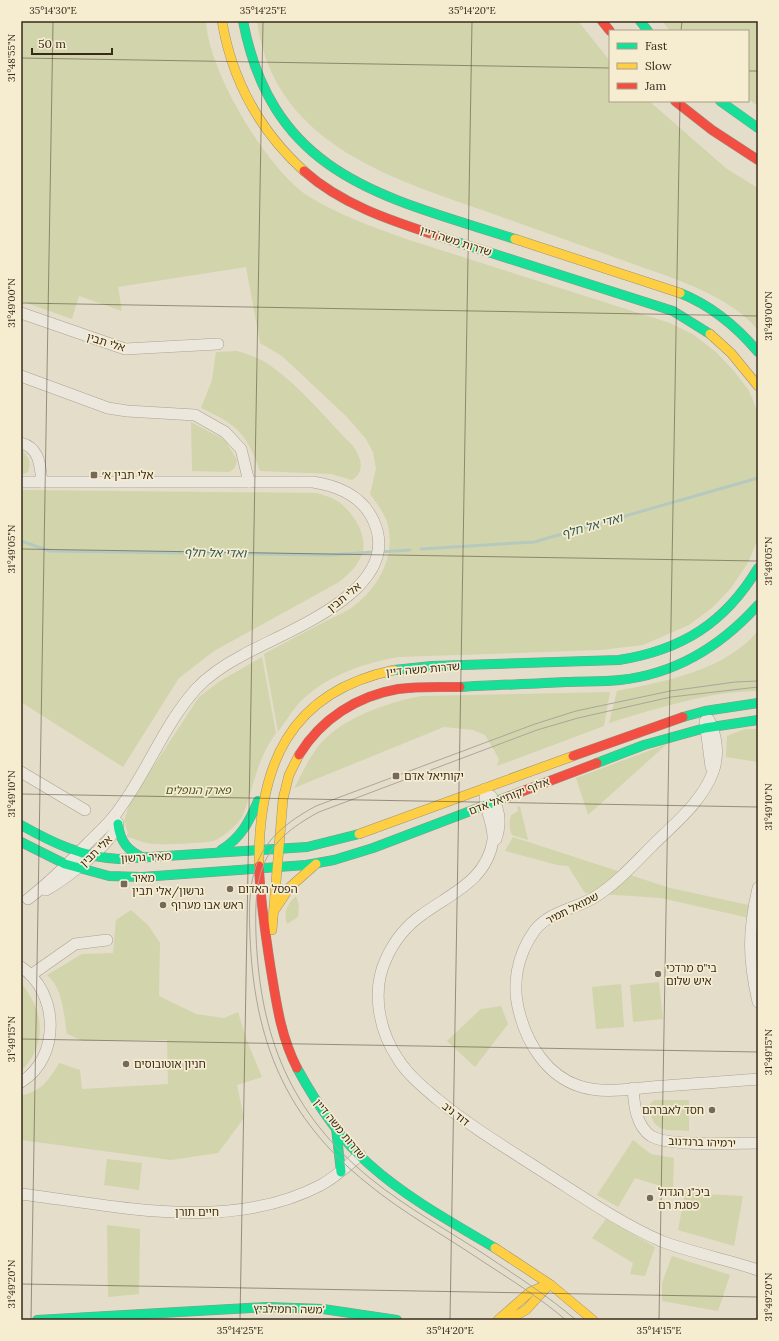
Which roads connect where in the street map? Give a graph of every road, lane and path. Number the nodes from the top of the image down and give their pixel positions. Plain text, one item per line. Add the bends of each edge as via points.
1 (222, 21) edge
2 (243, 21) edge
3 (602, 21) edge
4 (640, 21) edge
5 (609, 30) edge
6 (647, 30) edge
7 (676, 102) edge
8 (721, 102) edge
9 (758, 128) edge
10 (758, 160) edge
11 (21, 313) edge
12 (218, 344) dead end
13 (758, 352) edge
14 (21, 376) edge
15 (758, 386) edge
16 (21, 443) edge
17 (21, 482) edge
18 (42, 482) junction
19 (249, 482) junction
20 (758, 568) edge
21 (758, 605) edge
22 (758, 703) edge
23 (705, 711) junction
24 (758, 720) edge
25 (709, 727) junction
26 (21, 772) edge
27 (266, 780) junction
28 (485, 789) junction
29 (490, 803) junction
30 (120, 808) junction
31 (86, 810) dead end
32 (281, 812) junction
33 (118, 824) junction
34 (21, 825) edge
35 (21, 842) edge
36 (278, 848) junction
37 (259, 849) junction
38 (218, 852) junction
39 (78, 853) junction
40 (91, 856) junction
41 (144, 858) junction
42 (317, 863) junction
43 (71, 867) junction
44 (263, 867) junction
45 (277, 867) junction
46 (244, 869) junction
47 (758, 888) edge
48 (25, 899) edge
49 (273, 914) junction
50 (107, 940) dead end
51 (270, 965) junction
52 (21, 967) edge
53 (31, 975) junction
54 (758, 1002) edge
55 (758, 1079) edge
56 (21, 1082) edge
57 (633, 1088) junction
58 (335, 1127) junction
59 (758, 1143) edge
60 (360, 1155) junction
61 (341, 1172) junction
62 (21, 1194) edge
63 (517, 1264) junction
64 (758, 1270) edge
65 (546, 1283) junction
66 (524, 1297) junction
67 (36, 1320) edge
68 (397, 1320) edge
69 (498, 1320) edge
70 (508, 1320) edge
71 (593, 1320) edge

1 - 15 main road, שדרות משה דיין via 231,61 248,100 282,150 312,178 360,208 400,224 673,311 690,320 722,344 738,359
2 - 13 main road, שדרות משה דיין via 250,55 266,90 298,137 319,158 337,171 370,190 407,204 681,293 718,314
3 - 5 main road
4 - 6 main road
7 - 10 main road via 712,130
8 - 9 main road
11 - 12 street, אלי תבין via 125,349
14 - 19 street via 108,408 195,415 226,432 242,449
16 - 18 street via 32,448 38,457
17 - 18 street, אלי תבין
18 - 19 street, אלי תבין
19 - 30 street, אלי תבין via 313,482 348,492 366,508 376,526 378,544 375,561 364,580 332,608 242,656 209,677 172,719
20 - 27 main road, שדרות משה דיין via 735,600 710,625 687,640 645,655 619,660 415,667 378,673 351,682 329,695 304,716 276,755
21 - 32 main road, שדרות משה דיין via 735,630 709,651 677,667 635,678 416,688 383,693 360,701 331,719 309,742 289,776
22 - 23 main road, אלוף יקותיאל אדם
23 - 25 street, שמואל תמיר
23 - 28 main road, אלוף יקותיאל אדם via 639,730
24 - 25 main road, אלוף יקותיאל אדם
25 - 29 main road, אלוף יקותיאל אדם via 644,745
25 - 57 street, שמואל תמיר via 710,778 698,798 608,888 585,903 546,919 525,945 519,960 516,980 518,1008 529,1040 539,1056 564,1079 579,1086 610,1090
26 - 31 street
27 - 37 main road, שדרות משה דיין
27 - 38 main road via 246,830 238,839
28 - 29 street, דוד ניב
28 - 36 main road, אלוף יקותיאל אדם via 346,838 307,847
29 - 42 main road, אלוף יקותיאל אדם via 373,848
29 - 64 street, דוד ניב via 493,830 491,848 478,875 422,914 407,927 391,950 381,975 378,1003 389,1044 406,1070 472,1126 617,1219 663,1241
30 - 33 street, אלי תבין
30 - 39 street, אלי תבין
32 - 36 main road, שדרות משה דיין
32 - 37 main road
33 - 40 street, אלי תבין via 112,836
33 - 41 main road via 122,842 132,853
34 - 39 main road, מאיר גרשון
35 - 43 main road, מאיר גרשון
36 - 37 main road, מאיר גרשון
36 - 44 main road
36 - 45 main road, שדרות משה דיין
37 - 38 main road, מאיר גרשון
37 - 44 main road, שדרות משה דיין
37 - 46 main road
38 - 41 main road, מאיר גרשון
39 - 40 main road, מאיר גרשון
39 - 43 street, אלי תבין
40 - 41 main road, מאיר גרשון
40 - 43 street, אלי תבין
42 - 45 main road, אלוף יקותיאל אדם
42 - 49 main road via 290,887
43 - 46 main road, מאיר גרשון via 100,876 129,878
43 - 48 street
44 - 45 main road, אלוף יקותיאל אדם
44 - 46 main road, מאיר גרשון
44 - 51 main road, שדרות משה דיין via 261,885
45 - 49 main road, שדרות משה דיין
47 - 54 street via 749,949
49 - 51 main road, שדרות משה דיין
50 - 53 street via 74,944
51 - 58 main road, שדרות משה דיין via 275,1006 282,1034 308,1088
52 - 53 street
53 - 56 street via 43,994 51,1030 44,1058
55 - 57 street, שמואל תמיר
57 - 59 street, ירמיהו ברנדנוב via 639,1118 645,1129 657,1138 675,1142
58 - 60 main road, שדרות משה דיין
58 - 61 main road
60 - 61 street, חיים תורן
60 - 63 main road, שדרות משה דיין via 376,1170 423,1204
61 - 62 street, חיים תורן via 322,1185 283,1200 239,1210 207,1213 156,1211
63 - 65 main road, שדרות משה דיין
63 - 66 main road via 523,1280
65 - 66 main road
65 - 70 main road via 526,1310
65 - 71 main road, שדרות משה דיין
66 - 69 main road
67 - 68 main road, משה רחמילביץ' via 267,1307 330,1310

